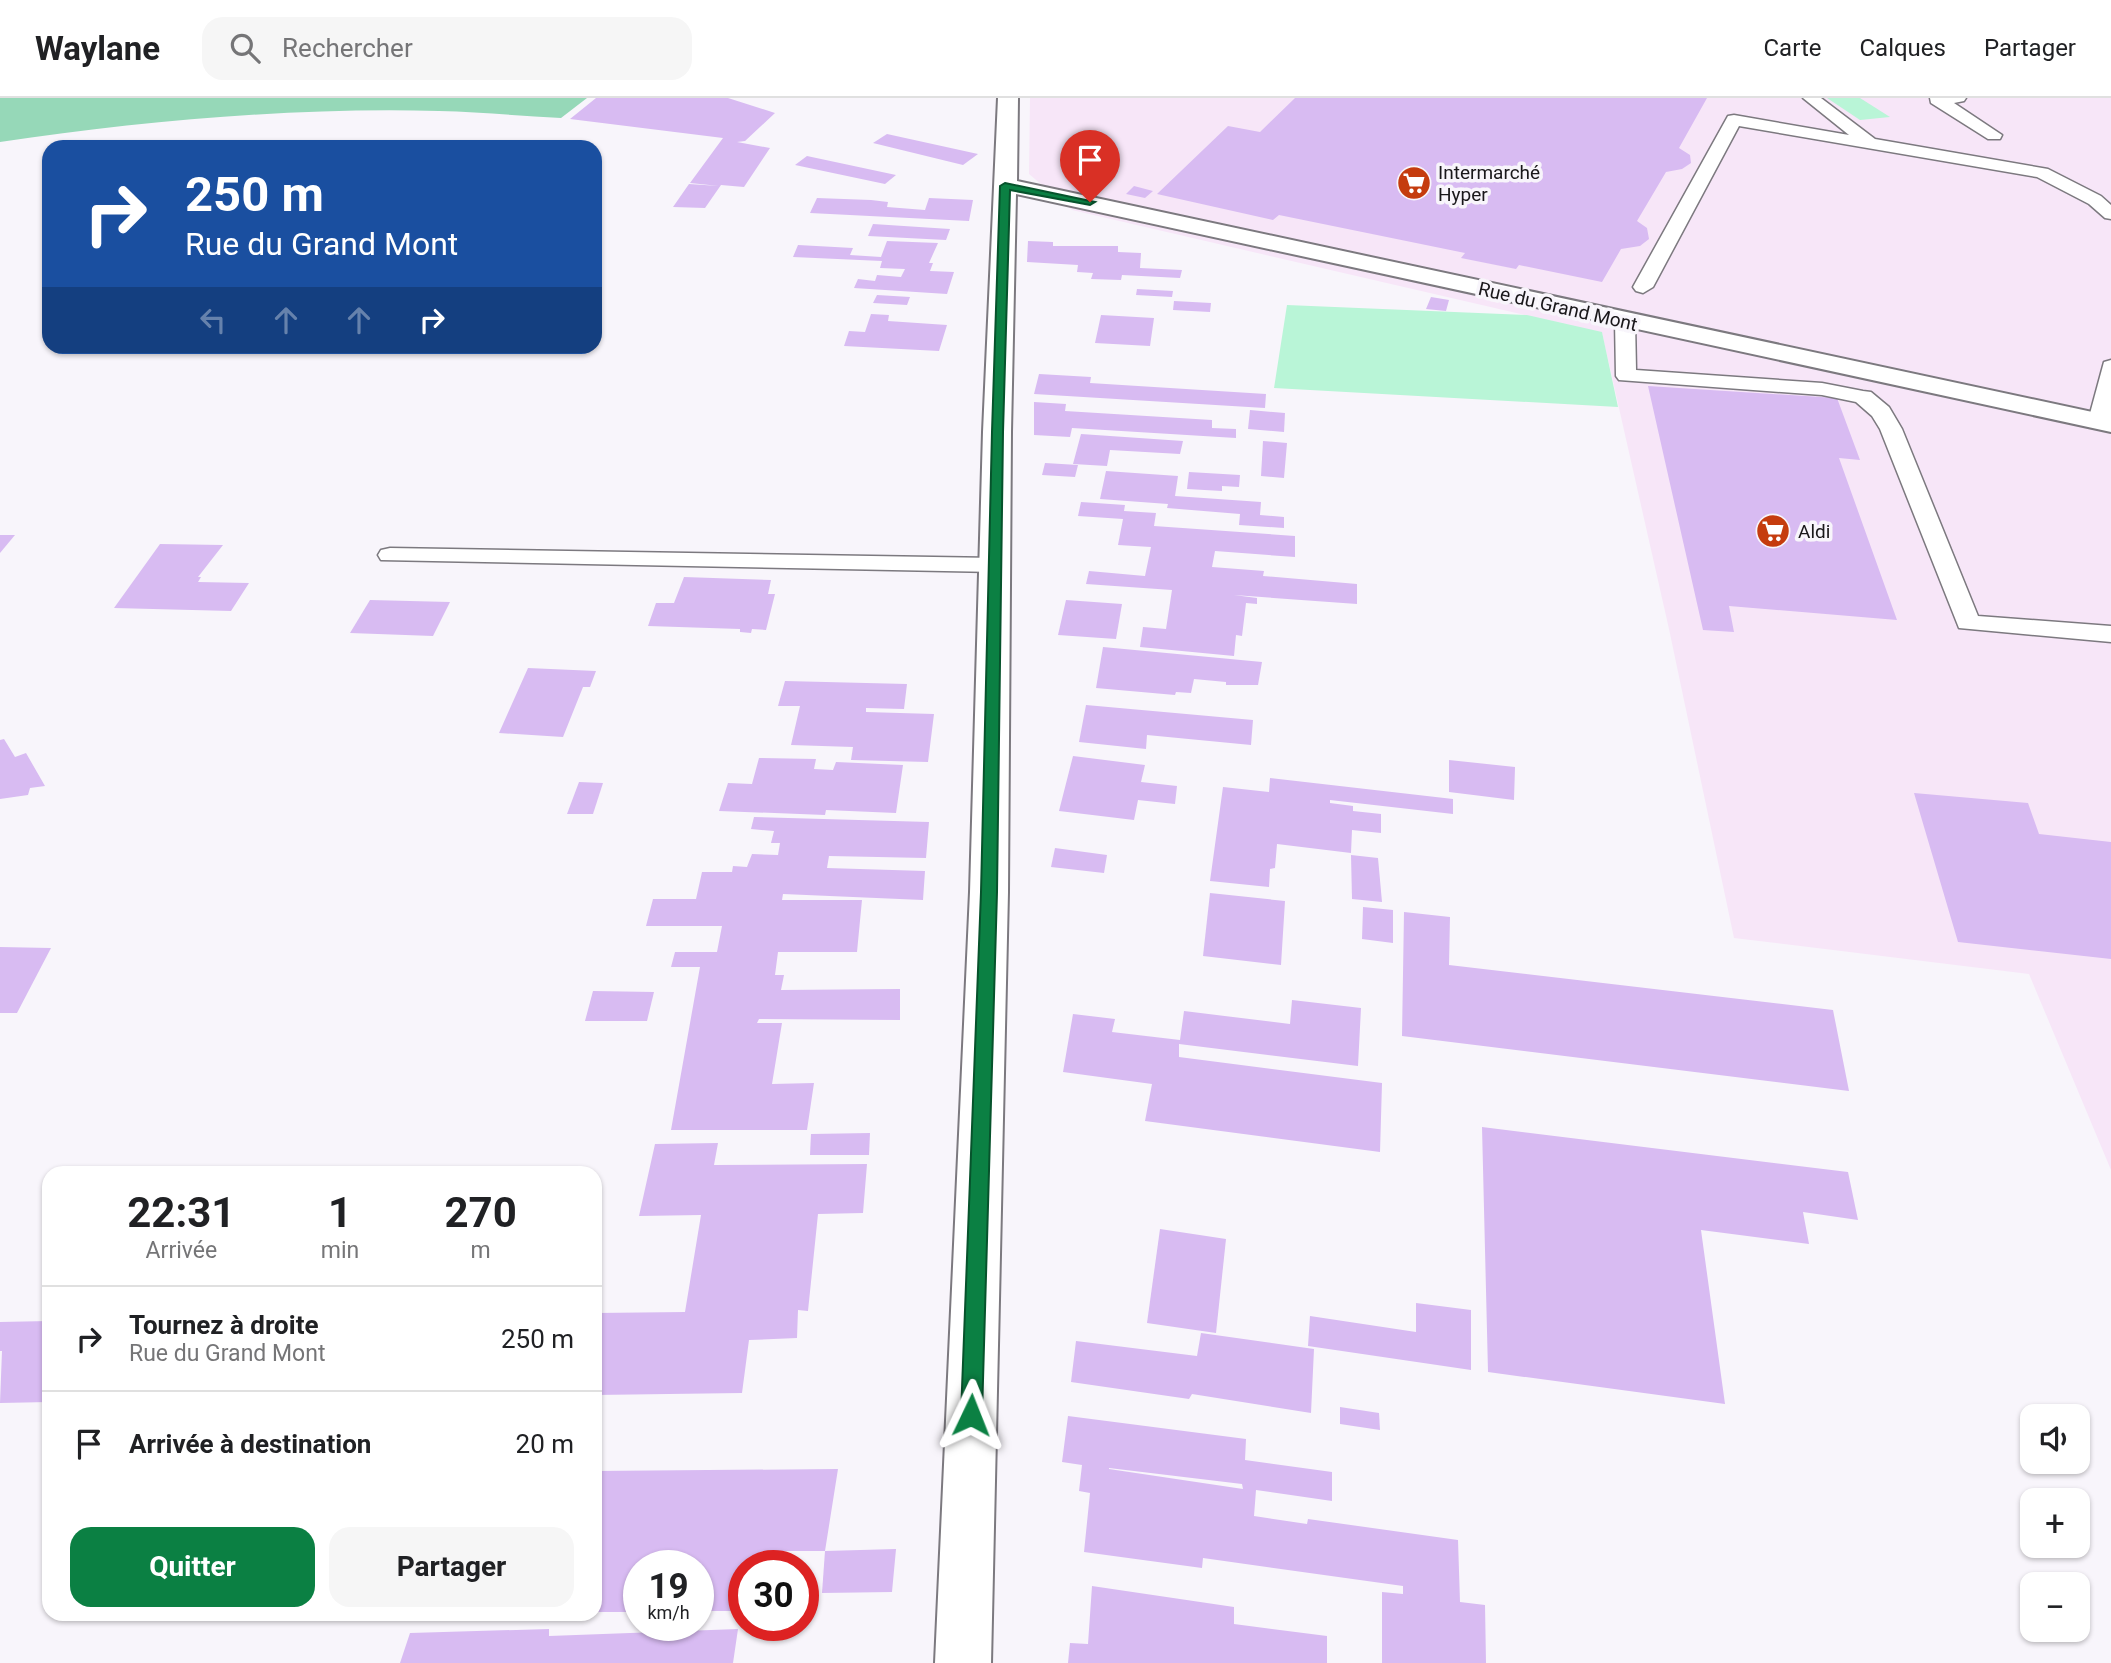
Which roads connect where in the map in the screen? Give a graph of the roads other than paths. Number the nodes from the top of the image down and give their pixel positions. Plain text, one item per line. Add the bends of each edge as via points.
1 (1008, 98) edge
2 (1811, 98) edge
3 (1958, 98) edge
4 (1994, 135) dead end
5 (1873, 145) junction
6 (1005, 186) junction
7 (2111, 214) edge
8 (1643, 287) dead end
9 (1625, 321) junction
10 (2111, 366) edge
11 (2105, 422) edge
12 (390, 555) dead end
13 (996, 565) junction
14 (2111, 634) edge
15 (963, 1663) edge

1 - 6 street
2 - 5 lane
3 - 4 lane via 1937,100
5 - 7 lane via 2042,173 2095,200
5 - 8 lane via 1736,115
6 - 9 street, Rue du Grand Mont
6 - 13 street
9 - 11 street, Rue du Grand Mont
9 - 14 lane via 1626,376 1822,389 1863,397 1881,412 1968,623
10 - 11 lane
12 - 13 lane
13 - 15 street

